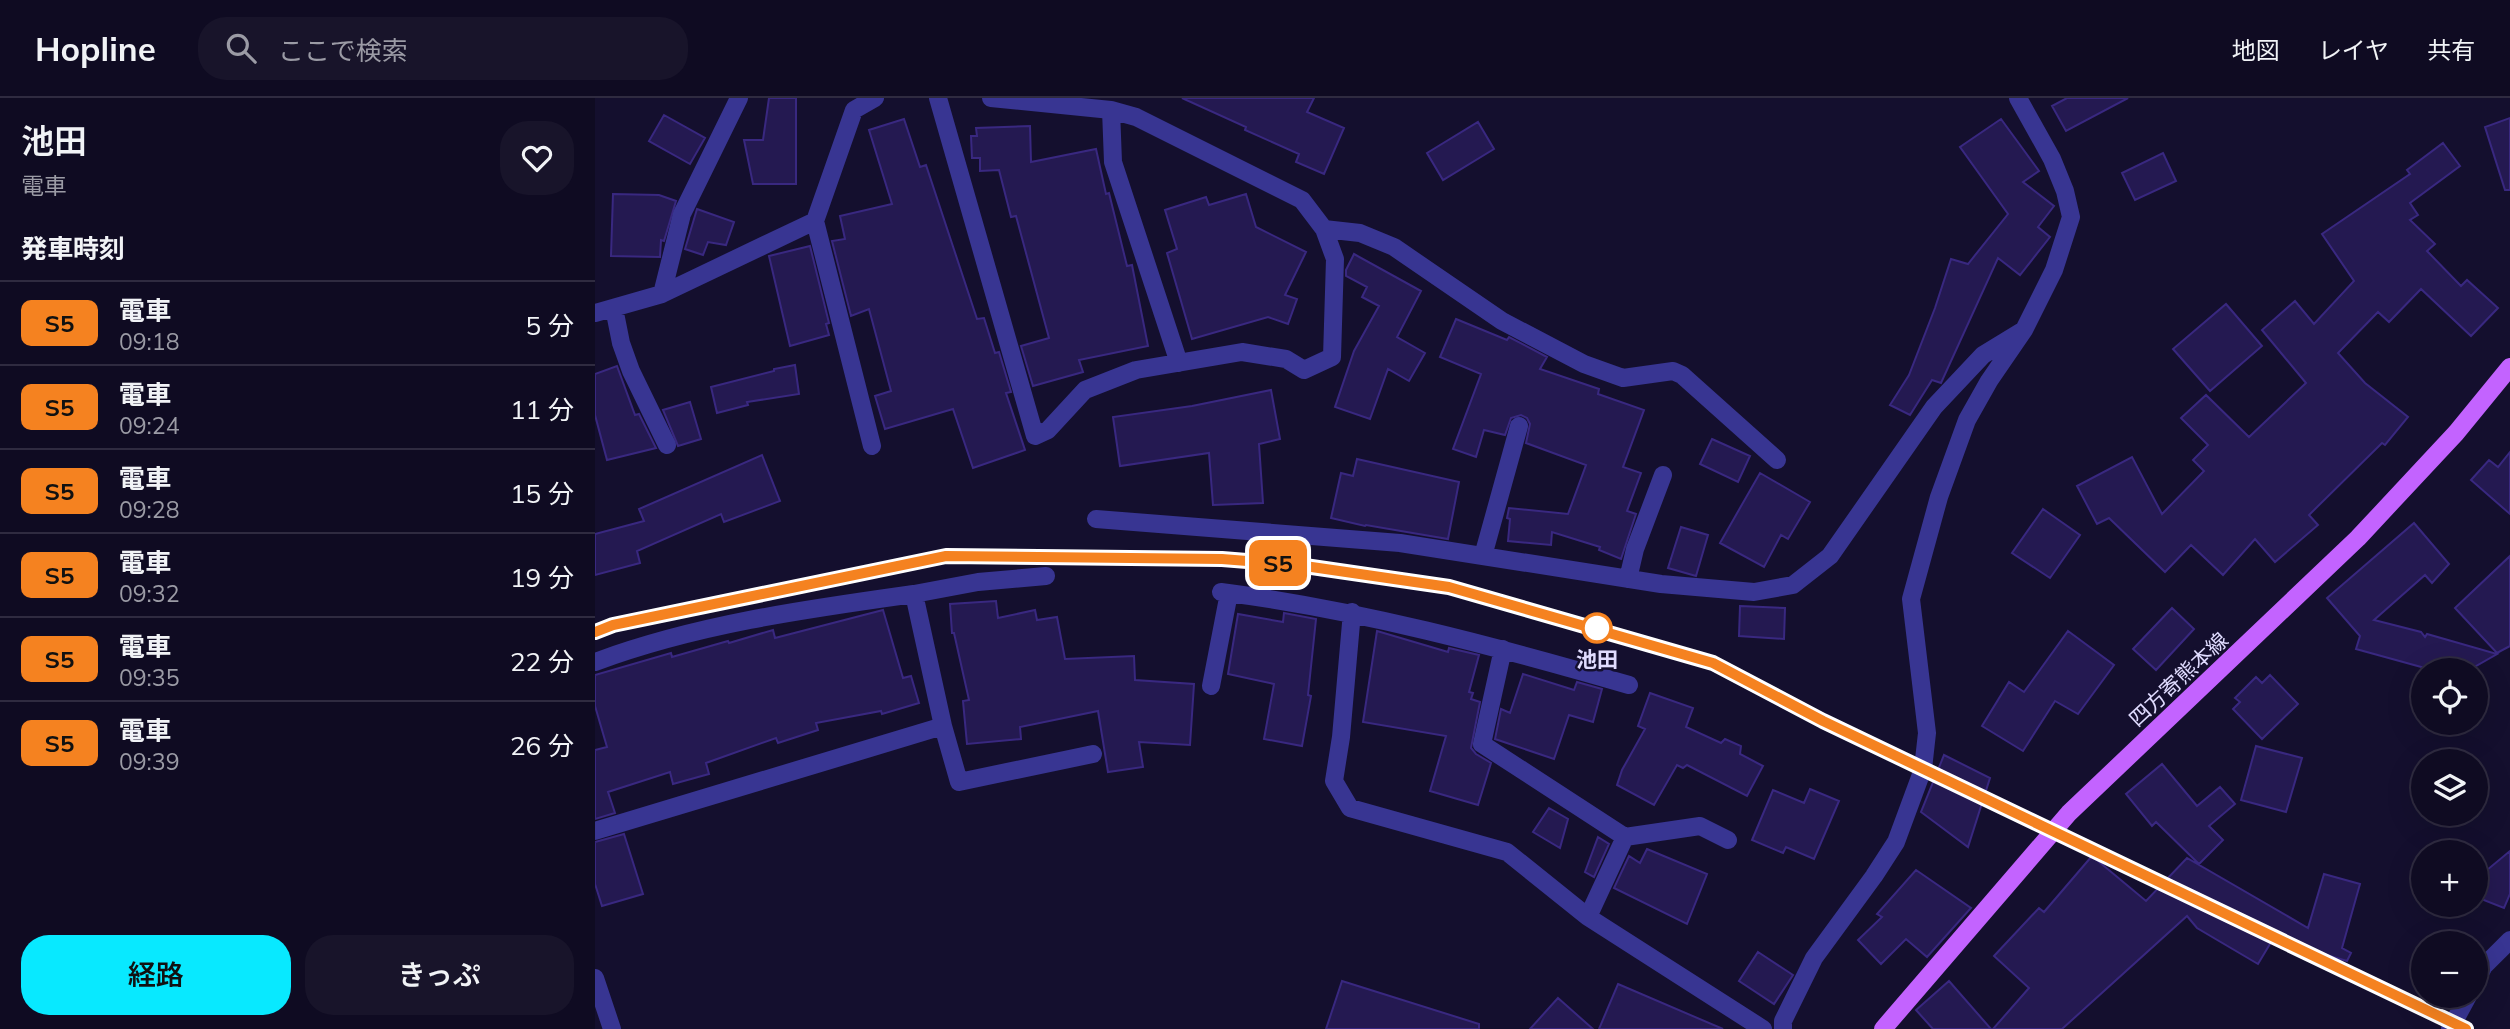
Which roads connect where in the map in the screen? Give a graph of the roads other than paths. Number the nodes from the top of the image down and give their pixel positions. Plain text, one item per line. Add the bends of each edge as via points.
1 (739, 98) edge
2 (876, 98) edge
3 (938, 98) edge
4 (991, 98) edge
5 (2018, 98) edge
6 (1111, 110) junction
7 (815, 221) junction
8 (1324, 229) junction
9 (662, 294) junction
10 (614, 308) junction
11 (595, 313) edge
12 (2024, 330) junction
13 (1179, 363) junction
14 (2510, 367) edge
15 (1519, 426) dead end
16 (667, 445) dead end
17 (872, 446) dead end
18 (1777, 460) dead end
19 (1663, 475) dead end
20 (1096, 519) dead end
21 (1483, 556) junction
22 (1046, 576) dead end
23 (1628, 579) junction
24 (914, 594) junction
25 (1352, 612) junction
26 (1503, 649) junction
27 (595, 662) edge
28 (1629, 685) dead end
29 (1211, 686) dead end
30 (943, 726) junction
31 (1093, 754) dead end
32 (595, 831) edge
33 (1625, 837) junction
34 (1728, 840) dead end
35 (1588, 917) junction
36 (2510, 940) edge
37 (2488, 962) edge
38 (595, 978) edge
39 (2461, 1008) edge
40 (612, 1029) edge
41 (1763, 1029) edge
42 (1783, 1029) edge
43 (1883, 1029) edge
44 (2450, 1029) edge

1 - 9 street via 682,214
2 - 7 street via 854,110
3 - 13 street via 1035,436 1048,430 1085,390 1136,370
4 - 6 street
5 - 12 street via 2052,159 2071,217 2054,270
6 - 8 street via 1136,117 1302,200
6 - 13 street via 1113,162
7 - 9 street
7 - 17 street
8 - 13 street via 1335,260 1332,357 1304,370 1286,359 1242,352
8 - 18 street via 1360,233 1394,247 1502,321 1584,363 1623,378 1673,371 1682,374
9 - 10 street
10 - 11 street
10 - 16 street via 631,371
12 - 23 street via 1983,355 1934,407 1830,555 1793,585 1754,592
12 - 42 street via 1967,420 1939,497 1911,599 1927,733 1923,769 1896,842 1814,958
14 - 43 main road, 四方寄熊本線 via 2358,538 2069,813
15 - 21 street
19 - 23 street
20 - 21 street via 1400,543
21 - 23 street
22 - 24 street
24 - 27 street via 773,614
24 - 30 street
25 - 26 street
25 - 29 street via 1225,593
25 - 35 street via 1334,781 1350,808 1507,852
26 - 28 street
26 - 33 street via 1482,744
30 - 31 street via 959,782
30 - 32 street
33 - 34 street via 1700,826
33 - 35 street
35 - 41 street
36 - 37 street
38 - 40 street
39 - 44 street

